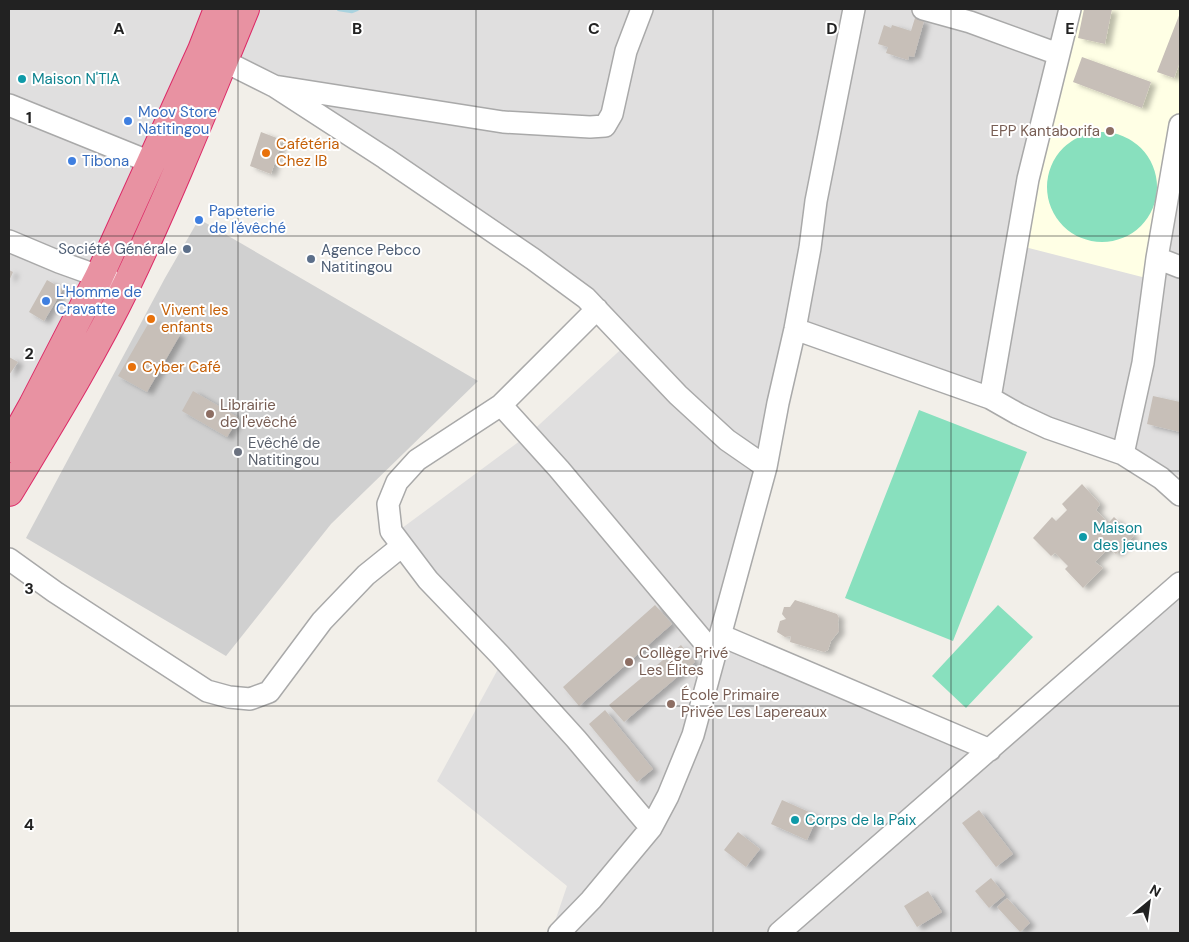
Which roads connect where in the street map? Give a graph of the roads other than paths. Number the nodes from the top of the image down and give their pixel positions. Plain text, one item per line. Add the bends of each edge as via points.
1 (218, 9) edge
2 (245, 9) edge
3 (642, 9) edge
4 (854, 9) edge
5 (923, 9) edge
6 (1070, 9) edge
7 (1058, 54) junction
8 (224, 61) junction
9 (274, 86) junction
10 (9, 105) edge
11 (1180, 126) edge
12 (150, 162) junction
13 (9, 241) edge
14 (1157, 258) junction
15 (1180, 267) edge
16 (99, 277) junction
17 (127, 285) junction
18 (596, 309) junction
19 (795, 329) junction
20 (990, 398) junction
21 (501, 405) junction
22 (9, 448) edge
23 (1123, 454) junction
24 (766, 467) junction
25 (9, 492) edge
26 (1180, 494) edge
27 (402, 546) junction
28 (9, 559) edge
29 (1180, 584) edge
30 (720, 635) junction
31 (715, 655) junction
32 (990, 750) junction
33 (651, 828) junction
34 (560, 933) edge
35 (779, 933) edge

1 - 12 highway
2 - 8 highway
3 - 9 street via 626,51 612,114 605,126 503,122
4 - 19 street via 816,201
5 - 7 street via 970,22
6 - 7 street
7 - 20 street via 1028,178
8 - 9 street
8 - 17 highway
9 - 18 street via 533,259
10 - 12 street
11 - 14 street
12 - 16 highway
13 - 16 street
14 - 15 street
14 - 23 street via 1143,363
16 - 17 street
16 - 22 highway
17 - 25 highway via 88,359
18 - 21 street
18 - 24 street via 678,395 728,440
19 - 20 street
19 - 24 street
20 - 23 street via 1048,428
21 - 27 street via 417,460 397,482 388,504 391,531
21 - 31 street
23 - 26 street
24 - 30 street
27 - 28 street via 366,575 322,620 269,692 250,699 207,691
27 - 33 street via 428,580 576,739
29 - 32 street
30 - 31 street
30 - 32 street
31 - 33 street via 693,735
32 - 35 street
33 - 34 street

